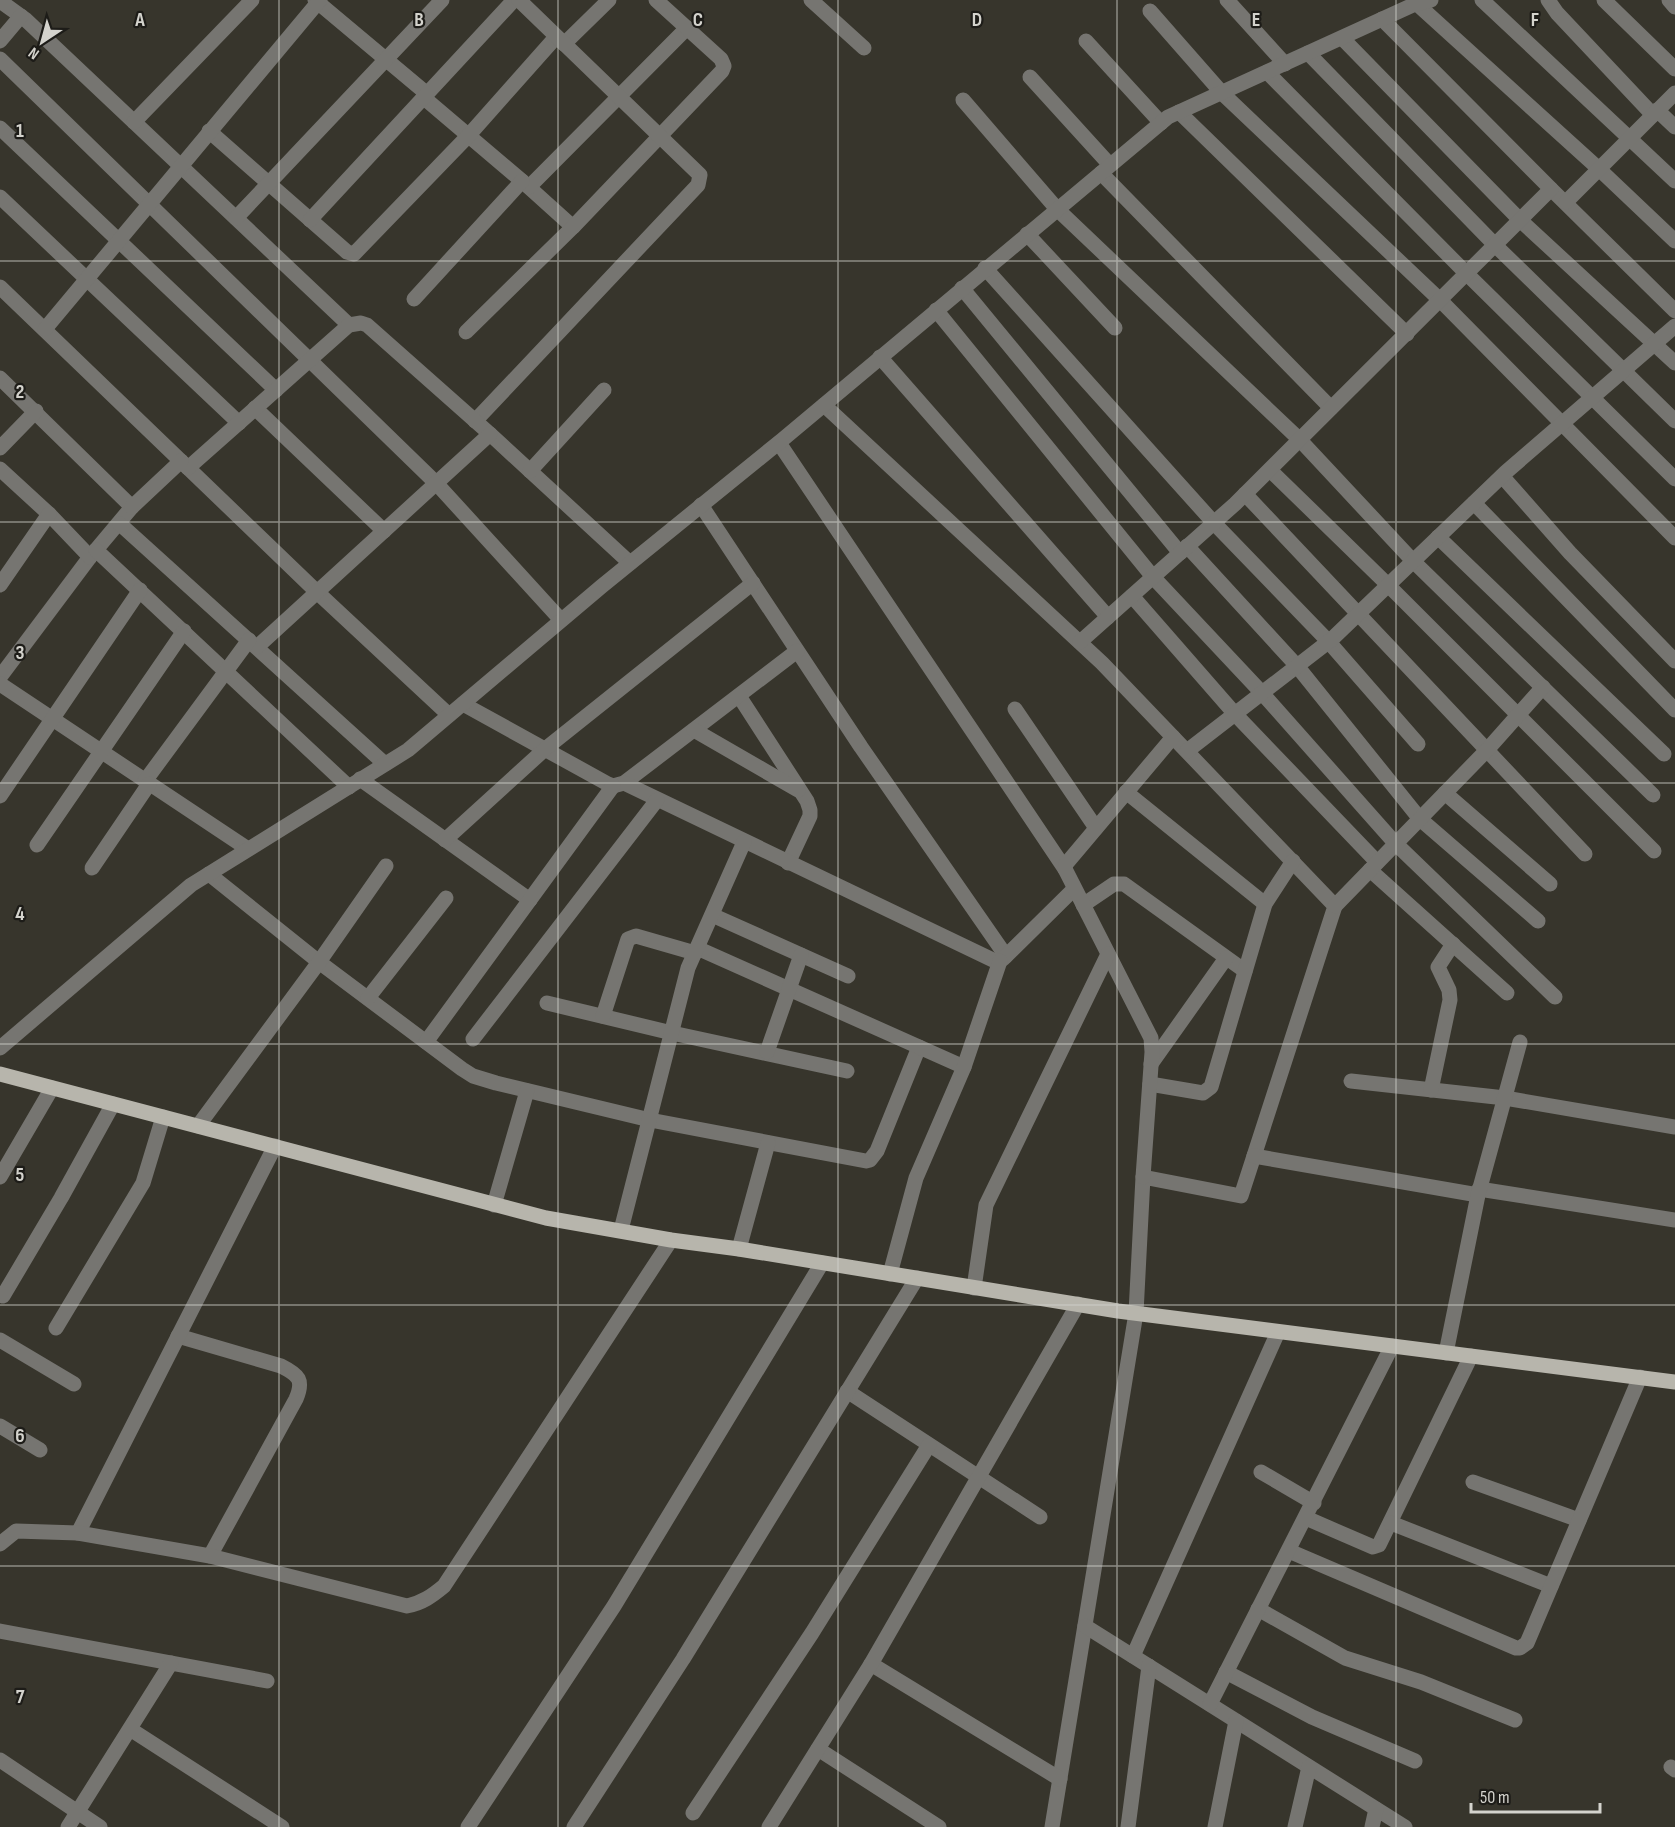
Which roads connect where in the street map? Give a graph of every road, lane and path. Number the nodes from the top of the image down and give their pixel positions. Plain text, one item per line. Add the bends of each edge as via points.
1 (252, 0) edge
2 (442, 0) edge
3 (513, 0) edge
4 (519, 0) edge
5 (609, 0) edge
6 (656, 0) edge
7 (811, 0) edge
8 (1227, 0) edge
9 (1482, 0) edge
10 (1548, 0) edge
11 (1604, 0) edge
12 (1669, 0) edge
13 (0, 1) edge
14 (318, 1) edge
15 (1414, 3) edge
16 (1675, 7) edge
17 (1149, 10) dead end
18 (21, 15) junction
19 (1382, 20) junction
20 (687, 28) junction
21 (1342, 38) junction
22 (560, 40) junction
23 (0, 41) edge
24 (1086, 41) dead end
25 (864, 48) dead end
26 (1308, 53) junction
27 (0, 59) edge
28 (386, 59) junction
29 (1285, 64) junction
30 (1675, 69) edge
31 (1267, 72) junction
32 (1030, 77) dead end
33 (1222, 93) junction
34 (1675, 93) edge
35 (425, 95) junction
36 (618, 96) junction
37 (963, 100) dead end
38 (1179, 112) junction
39 (1655, 113) junction
40 (134, 122) junction
41 (1161, 123) junction
42 (1675, 127) edge
43 (0, 128) edge
44 (209, 131) junction
45 (469, 135) junction
46 (660, 137) junction
47 (1630, 138) junction
48 (181, 166) junction
49 (1105, 169) junction
50 (1599, 169) junction
51 (1675, 181) edge
52 (268, 184) junction
53 (525, 184) junction
54 (1551, 189) junction
55 (0, 197) edge
56 (1566, 202) junction
57 (149, 204) junction
58 (1058, 209) junction
59 (236, 218) junction
60 (310, 220) junction
61 (1520, 220) junction
62 (573, 227) junction
63 (1027, 234) junction
64 (120, 240) junction
65 (1675, 241) edge
66 (1495, 245) junction
67 (986, 268) junction
68 (1467, 274) junction
69 (88, 280) junction
70 (0, 287) edge
71 (962, 288) junction
72 (414, 299) dead end
73 (1440, 300) junction
74 (936, 310) junction
75 (1675, 311) edge
76 (349, 325) junction
77 (1675, 326) edge
78 (1114, 328) dead end
79 (45, 329) junction
80 (466, 332) dead end
81 (1407, 334) junction
82 (1654, 344) junction
83 (880, 357) junction
84 (310, 359) junction
85 (1675, 363) edge
86 (1623, 371) junction
87 (0, 378) edge
88 (276, 390) junction
89 (604, 390) dead end
90 (1592, 397) junction
91 (824, 405) junction
92 (255, 408) junction
93 (1332, 408) junction
94 (36, 411) junction
95 (475, 421) junction
96 (1675, 421) edge
97 (239, 423) junction
98 (1562, 424) junction
99 (490, 434) junction
100 (1300, 440) junction
101 (778, 443) junction
102 (0, 448) edge
103 (184, 464) junction
104 (1270, 470) junction
105 (530, 471) junction
106 (1502, 476) junction
107 (2, 477) edge
108 (1675, 479) edge
109 (436, 483) junction
110 (1245, 494) junction
111 (1474, 503) junction
112 (701, 505) junction
113 (132, 507) junction
114 (49, 514) junction
115 (1214, 523) junction
116 (120, 524) junction
117 (384, 531) junction
118 (1438, 537) junction
119 (1675, 538) edge
120 (1184, 550) junction
121 (93, 553) junction
122 (1413, 561) junction
123 (630, 563) junction
124 (1153, 577) junction
125 (753, 583) junction
126 (0, 585) edge
127 (1388, 585) junction
128 (140, 590) junction
129 (317, 592) junction
130 (1132, 596) junction
131 (1358, 614) junction
132 (1108, 617) junction
133 (561, 621) junction
134 (184, 631) junction
135 (1328, 641) junction
136 (1080, 642) junction
137 (253, 643) junction
138 (797, 651) junction
139 (1675, 661) edge
140 (1297, 666) junction
141 (225, 669) junction
142 (0, 677) edge
143 (0, 684) edge
144 (1543, 687) junction
145 (1262, 693) junction
146 (739, 696) junction
147 (463, 704) junction
148 (1016, 709) dead end
149 (1675, 710) edge
150 (1235, 714) junction
151 (1518, 714) junction
152 (449, 715) junction
153 (52, 718) junction
154 (694, 730) junction
155 (1173, 737) junction
156 (1418, 744) dead end
157 (545, 749) junction
158 (1487, 750) junction
159 (102, 751) junction
160 (1187, 751) junction
161 (1664, 754) dead end
162 (386, 764) junction
163 (147, 782) junction
164 (355, 783) junction
165 (618, 785) junction
166 (800, 791) junction
167 (1126, 792) junction
168 (1445, 793) junction
169 (1653, 795) dead end
170 (0, 796) edge
171 (657, 800) junction
172 (1420, 819) junction
173 (1096, 828) junction
174 (445, 840) junction
175 (744, 842) junction
176 (1395, 843) junction
177 (37, 845) dead end
178 (248, 849) junction
179 (1654, 850) dead end
180 (1585, 854) dead end
181 (1293, 861) junction
182 (788, 863) junction
183 (386, 866) dead end
184 (1374, 866) junction
185 (92, 868) dead end
186 (1065, 869) junction
187 (209, 874) junction
188 (1550, 884) dead end
189 (1074, 889) junction
190 (446, 898) dead end
191 (530, 900) junction
192 (1265, 904) junction
193 (1083, 905) junction
194 (1335, 906) junction
195 (711, 915) junction
196 (1538, 921) dead end
197 (1452, 944) junction
198 (696, 950) junction
199 (1108, 954) junction
200 (801, 955) junction
201 (1003, 958) junction
202 (1226, 958) junction
203 (319, 962) junction
204 (1245, 971) junction
205 (848, 976) dead end
206 (789, 989) junction
207 (1507, 993) dead end
208 (368, 998) junction
209 (1555, 998) dead end
210 (547, 1002) dead end
211 (603, 1016) junction
212 (672, 1033) junction
213 (473, 1039) dead end
214 (426, 1042) junction
215 (1520, 1042) dead end
216 (919, 1047) junction
217 (0, 1048) edge
218 (767, 1052) junction
219 (1151, 1064) junction
220 (964, 1067) junction
221 (847, 1071) dead end
222 (0, 1074) edge
223 (1351, 1081) dead end
224 (1150, 1084) junction
225 (52, 1088) junction
226 (1431, 1090) junction
227 (526, 1091) junction
228 (1505, 1098) junction
229 (112, 1104) junction
230 (163, 1117) junction
231 (650, 1120) junction
232 (198, 1126) junction
233 (1675, 1127) edge
234 (768, 1143) junction
235 (275, 1146) junction
236 (1254, 1156) junction
237 (0, 1177) edge
238 (1143, 1178) junction
239 (1478, 1192) junction
240 (494, 1204) junction
241 (1675, 1220) edge
242 (621, 1230) junction
243 (671, 1240) junction
244 (739, 1250) junction
245 (822, 1263) junction
246 (890, 1274) junction
247 (917, 1278) junction
248 (974, 1288) junction
249 (3, 1296) dead end
250 (1078, 1305) junction
251 (1136, 1314) junction
252 (56, 1328) dead end
253 (1278, 1332) junction
254 (178, 1336) junction
255 (0, 1340) edge
256 (1392, 1346) junction
257 (1446, 1353) junction
258 (1471, 1356) junction
259 (1640, 1377) junction
260 (1675, 1382) edge
261 (74, 1384) dead end
262 (847, 1391) junction
263 (0, 1426) edge
264 (929, 1445) junction
265 (40, 1450) dead end
266 (1261, 1472) dead end
267 (978, 1477) junction
268 (1473, 1482) dead end
269 (1314, 1503) junction
270 (1040, 1517) dead end
271 (1306, 1518) junction
272 (1579, 1520) junction
273 (1390, 1523) junction
274 (78, 1533) junction
275 (0, 1544) edge
276 (1288, 1551) junction
277 (210, 1556) junction
278 (1551, 1587) junction
279 (1258, 1609) junction
280 (1085, 1626) junction
281 (0, 1631) edge
282 (1133, 1656) junction
283 (171, 1663) junction
284 (871, 1664) junction
285 (1149, 1666) junction
286 (1226, 1672) junction
287 (267, 1681) dead end
288 (1210, 1704) junction
289 (1515, 1720) dead end
290 (1236, 1721) junction
291 (130, 1729) junction
292 (818, 1749) junction
293 (0, 1760) edge
294 (1415, 1761) dead end
295 (1309, 1767) junction
296 (1060, 1779) junction
297 (1376, 1809) junction
298 (77, 1812) junction
299 (693, 1813) dead end
300 (68, 1827) edge
301 (100, 1827) edge
302 (282, 1827) edge
303 (468, 1827) edge
304 (574, 1827) edge
305 (769, 1827) edge
306 (939, 1827) edge
307 (1052, 1827) edge
308 (1128, 1827) edge
309 (1215, 1827) edge
310 (1295, 1827) edge
311 (1372, 1827) edge
312 (1405, 1827) edge

1 - 40 street
2 - 28 street
3 - 35 street
4 - 22 street
5 - 22 street
6 - 20 street
7 - 25 street
8 - 29 street
9 - 47 street
10 - 39 street
11 - 30 street
12 - 16 street
13 - 18 street
14 - 28 street
14 - 44 street
15 - 19 street
15 - 50 street
17 - 33 street
18 - 23 street
18 - 40 street
19 - 21 street
19 - 54 street
20 - 36 street
20 - 46 street via 724,66
21 - 26 street
21 - 61 street
22 - 36 street
22 - 45 street
24 - 41 street
26 - 29 street
26 - 66 street
27 - 57 street
28 - 35 street
28 - 52 street
29 - 31 street
31 - 33 street
31 - 68 street
32 - 49 street
33 - 38 street
33 - 73 street
34 - 39 street
35 - 45 street
35 - 60 street
36 - 46 street
36 - 53 street
37 - 58 street
38 - 41 street
38 - 81 street
39 - 42 street
39 - 47 street
40 - 48 street
41 - 49 street
43 - 64 street
44 - 48 street
44 - 52 street
45 - 53 street
45 - 60 street via 357,252 347,252
46 - 62 street
46 - 95 street via 700,175 698,185
47 - 50 street
47 - 51 street
48 - 57 street
48 - 59 street
49 - 58 street
49 - 93 street
50 - 56 street
50 - 65 street
52 - 59 street
52 - 60 street
53 - 62 street
53 - 72 street
54 - 56 street
54 - 61 street
55 - 69 street
56 - 75 street
57 - 64 street
57 - 84 street
58 - 63 street
58 - 100 street
59 - 76 street
61 - 66 street
61 - 82 street
62 - 80 street
63 - 67 street
63 - 78 street
64 - 69 street
64 - 88 street
66 - 68 street
66 - 86 street
67 - 71 street
67 - 115 street
68 - 73 street
68 - 90 street
69 - 79 street
69 - 97 street
70 - 79 street
71 - 74 street
71 - 120 street
73 - 81 street
73 - 98 street
74 - 83 street
74 - 124 street
76 - 84 street
76 - 95 street via 367,325
77 - 82 street
79 - 103 street
81 - 93 street
82 - 85 street
82 - 86 street
83 - 91 street
83 - 132 street
84 - 88 street
84 - 109 street
86 - 90 street
86 - 96 street
87 - 94 street
88 - 92 street
89 - 105 street
90 - 98 street
90 - 108 street
91 - 101 street
91 - 136 street
92 - 97 street
92 - 117 street
93 - 100 street
94 - 102 street
94 - 113 street
95 - 99 street
97 - 103 street
98 - 106 street
98 - 119 street
99 - 105 street
99 - 109 street
100 - 104 street
100 - 122 street
101 - 112 street
101 - 186 street
103 - 113 street
103 - 129 street
104 - 110 street
104 - 127 street
105 - 123 street
106 - 111 street
106 - 139 street
107 - 114 street
109 - 117 street
109 - 133 street
110 - 115 street
110 - 131 street
111 - 118 street
111 - 149 street
112 - 123 street
112 - 125 street
113 - 116 street
114 - 121 street
114 - 126 street
115 - 120 street
115 - 135 street
116 - 121 street
116 - 137 street
117 - 129 street
118 - 122 street
118 - 161 street
120 - 124 street
120 - 140 street
121 - 128 street
121 - 142 street
122 - 127 street
122 - 144 street
123 - 133 street
124 - 130 street
124 - 145 street
125 - 138 street
125 - 157 street
127 - 131 street
127 - 151 street
128 - 134 street
128 - 153 street
129 - 137 street
129 - 152 street
130 - 132 street
130 - 150 street
131 - 135 street
131 - 158 street
132 - 136 street
133 - 147 street
134 - 141 street
134 - 159 street
135 - 140 street
135 - 156 street
136 - 155 street
137 - 141 street
137 - 162 street
138 - 146 street
138 - 201 street
140 - 145 street
140 - 172 street
141 - 163 street
141 - 164 street
143 - 153 street
144 - 151 street
144 - 169 street
145 - 150 street
145 - 176 street
146 - 154 street
146 - 166 street
147 - 152 street
147 - 157 street
148 - 173 street
150 - 160 street
150 - 184 street
151 - 158 street
151 - 179 street
152 - 162 street
153 - 159 street
153 - 170 street
154 - 165 street
154 - 166 street
155 - 160 street
155 - 167 street
157 - 165 street
157 - 174 street
158 - 168 street
158 - 180 street
159 - 163 street
159 - 177 street
160 - 181 street
162 - 164 street
163 - 178 street
163 - 185 street
164 - 174 street
164 - 178 street
165 - 171 street
165 - 191 street
166 - 182 street via 809,805 810,816
167 - 173 street
167 - 192 street
168 - 172 street
168 - 188 street
171 - 175 street
171 - 213 street
172 - 176 street
172 - 196 street
173 - 186 street
174 - 191 street
175 - 182 street
175 - 195 street
176 - 184 street
176 - 209 street
178 - 187 street
181 - 192 street
181 - 194 street
182 - 201 street via 990,960
183 - 203 street
184 - 194 street
184 - 197 street
186 - 189 street
187 - 203 street
187 - 217 street via 191,885
189 - 193 street
189 - 201 street
190 - 208 street
191 - 214 street
192 - 204 street
193 - 199 street
193 - 202 street via 1114,884 1124,884
194 - 236 street
195 - 198 street
195 - 200 street
197 - 207 street
197 - 226 street via 1438,967 1450,1000
198 - 206 street
198 - 211 street via 636,936 628,939
198 - 212 street
199 - 219 street via 1151,1038
199 - 248 street via 986,1205
200 - 205 street
200 - 206 street
201 - 220 street
202 - 204 street
202 - 219 street
203 - 208 street
203 - 232 street
204 - 224 street via 1208,1091
206 - 216 street
206 - 218 street
208 - 214 street
210 - 211 street
211 - 212 street
212 - 218 street
212 - 231 street
214 - 227 street via 473,1076
215 - 228 street
216 - 220 street
216 - 234 street via 870,1160
218 - 221 street
219 - 224 street
220 - 246 street via 916,1178
222 - 225 main road
223 - 226 street
224 - 238 street
225 - 229 main road
225 - 237 street
226 - 228 street
227 - 231 street
227 - 240 street
228 - 233 street
228 - 239 street
229 - 230 main road
229 - 249 street
230 - 232 main road
230 - 252 street via 143,1183
231 - 234 street
231 - 242 street
232 - 235 main road
234 - 244 street
235 - 240 main road
235 - 254 street
236 - 238 street via 1241,1196
236 - 239 street
238 - 251 street
239 - 241 street
239 - 257 street
240 - 242 main road via 546,1218
242 - 243 main road
243 - 244 main road
243 - 277 street via 444,1586 430,1597 407,1606
244 - 245 main road
245 - 246 main road
245 - 303 street via 614,1606
246 - 247 main road
247 - 248 main road
247 - 262 street
248 - 250 main road
250 - 251 main road
250 - 267 street
251 - 253 main road
251 - 280 street
253 - 256 main road
253 - 282 street
254 - 274 street
254 - 277 street via 281,1366 299,1378 296,1399
255 - 261 street
256 - 257 main road
256 - 269 street
257 - 258 main road
258 - 259 main road
258 - 273 street
259 - 260 main road
259 - 272 street
262 - 264 street
262 - 304 street via 683,1659
263 - 265 street
264 - 267 street
264 - 299 street via 812,1633
266 - 269 street
267 - 270 street
267 - 284 street
268 - 272 street
269 - 271 street
271 - 273 street via 1373,1547 1379,1545
271 - 276 street
272 - 278 street
273 - 278 street
274 - 275 street via 16,1531
274 - 277 street
276 - 278 street via 1516,1648 1527,1643
276 - 279 street
279 - 286 street
279 - 289 street via 1345,1658 1420,1682
280 - 282 street
280 - 296 street
281 - 283 street
282 - 285 street
283 - 287 street
283 - 291 street
284 - 292 street
284 - 296 street
285 - 288 street
285 - 308 street
286 - 288 street
286 - 294 street via 1312,1717
288 - 290 street
290 - 295 street
290 - 309 street
291 - 298 street
291 - 302 street
292 - 305 street
292 - 306 street
293 - 298 street
295 - 297 street
295 - 310 street
296 - 307 street
297 - 311 street
297 - 312 street
298 - 300 street
298 - 301 street

